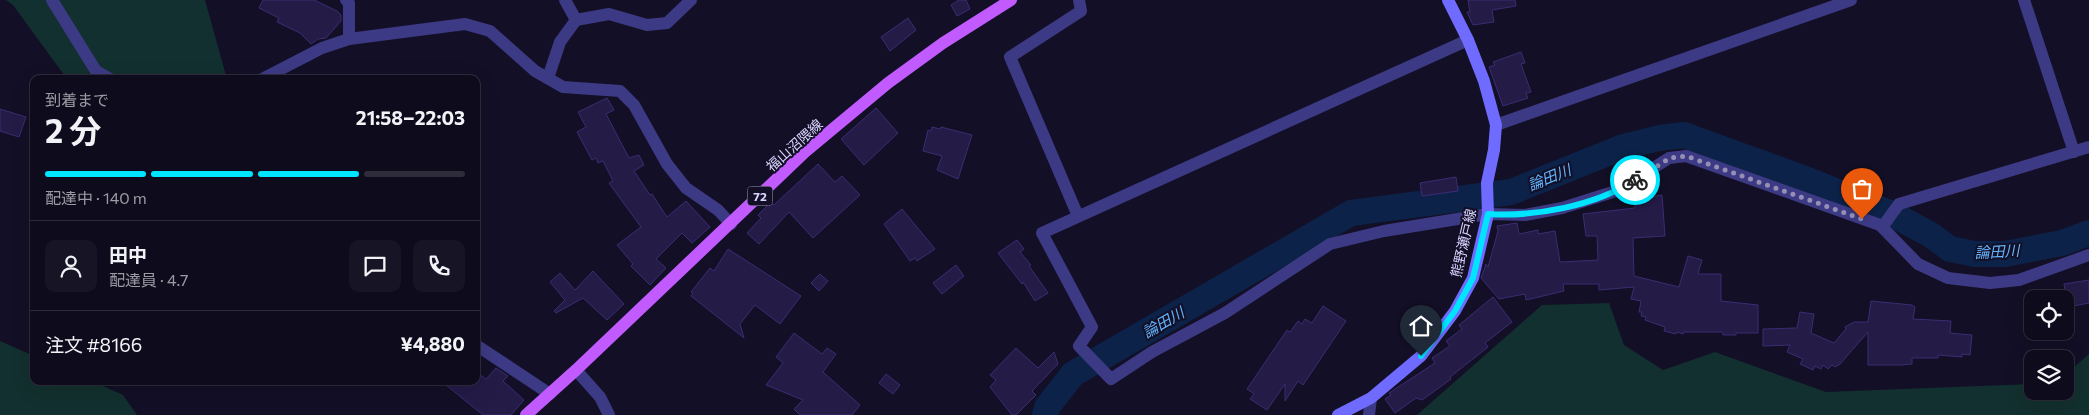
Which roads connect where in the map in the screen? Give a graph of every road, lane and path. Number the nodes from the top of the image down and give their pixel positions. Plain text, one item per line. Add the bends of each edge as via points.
1 (52, 0) edge
2 (346, 0) edge
3 (565, 0) edge
4 (691, 0) edge
5 (1011, 0) edge
6 (1079, 0) edge
7 (1448, 0) edge
8 (1851, 0) edge
9 (2024, 0) edge
10 (576, 20) junction
11 (349, 39) junction
12 (1468, 40) junction
13 (103, 75) edge
14 (270, 75) edge
15 (548, 78) junction
16 (1496, 125) junction
17 (2089, 147) edge
18 (2074, 152) junction
19 (1488, 214) junction
20 (1078, 216) junction
21 (731, 224) junction
22 (1883, 226) junction
23 (2089, 255) edge
24 (480, 348) edge
25 (576, 370) junction
26 (550, 394) junction
27 (1371, 398) junction
28 (526, 415) edge
29 (609, 415) edge
30 (1338, 415) edge
31 (1369, 415) edge

1 - 13 street via 96,71
2 - 11 street via 349,3
3 - 10 street
4 - 10 street via 666,23 648,25 610,14
5 - 21 main road, 福山沼隈線 / 72 via 888,83 806,152
6 - 20 street via 1081,11 1010,57
7 - 12 main road, 熊野瀬戸線
8 - 16 street
9 - 18 street
10 - 15 street via 560,42
11 - 14 street via 322,48
11 - 15 street via 465,24 490,31 535,71
12 - 16 main road, 熊野瀬戸線
12 - 20 street
15 - 21 street via 563,87 620,91 634,105 667,164 686,188 718,210
16 - 19 main road, 熊野瀬戸線 via 1488,184
17 - 18 street
18 - 22 street via 1899,204
19 - 20 street via 1384,231 1330,244 1225,313 1152,352 1111,379 1079,346 1092,327 1042,233
19 - 22 street via 1525,215 1562,208 1619,190 1670,158 1686,156
19 - 27 main road, 熊野瀬戸線 via 1473,278 1455,311 1421,356
21 - 25 main road, 福山沼隈線 / 72
22 - 23 street via 1918,264 1948,278 1990,283 2019,280
24 - 26 street
25 - 26 main road, 福山沼隈線 / 72
25 - 29 street via 600,397
26 - 28 main road, 福山沼隈線 / 72
27 - 30 main road, 熊野瀬戸線
27 - 31 street

